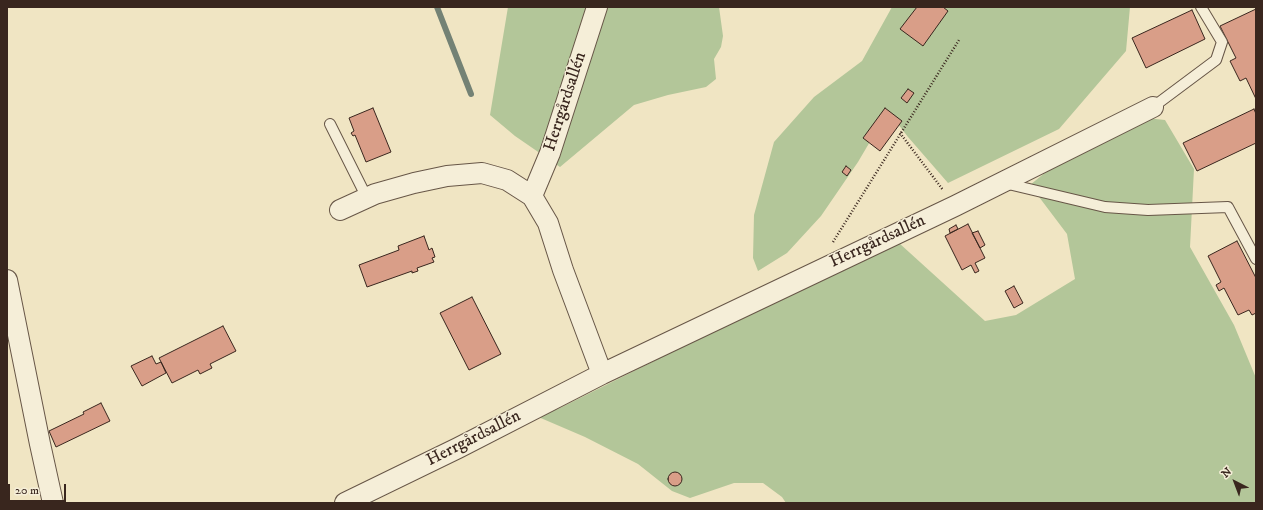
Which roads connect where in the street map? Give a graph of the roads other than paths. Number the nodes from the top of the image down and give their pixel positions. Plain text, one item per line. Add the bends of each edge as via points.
1 (597, 7) edge
2 (1201, 7) edge
3 (1153, 107) joint
4 (330, 124) dead end
5 (1002, 183) junction
6 (532, 196) junction
7 (367, 198) junction
8 (340, 210) dead end
9 (1256, 259) edge
10 (7, 280) edge
11 (602, 374) junction
12 (53, 503) edge
13 (345, 503) edge

1 - 6 street, Herrgårdsallén via 550,153
2 - 3 lane via 1222,42 1216,60
3 - 5 street, Herrgårdsallén
4 - 7 lane
5 - 9 lane via 1105,207 1148,210 1228,207
5 - 11 street, Herrgårdsallén
6 - 7 street via 507,180 482,173 447,176 414,183
6 - 11 street via 548,223
7 - 8 street
10 - 12 street
11 - 13 street, Herrgårdsallén

